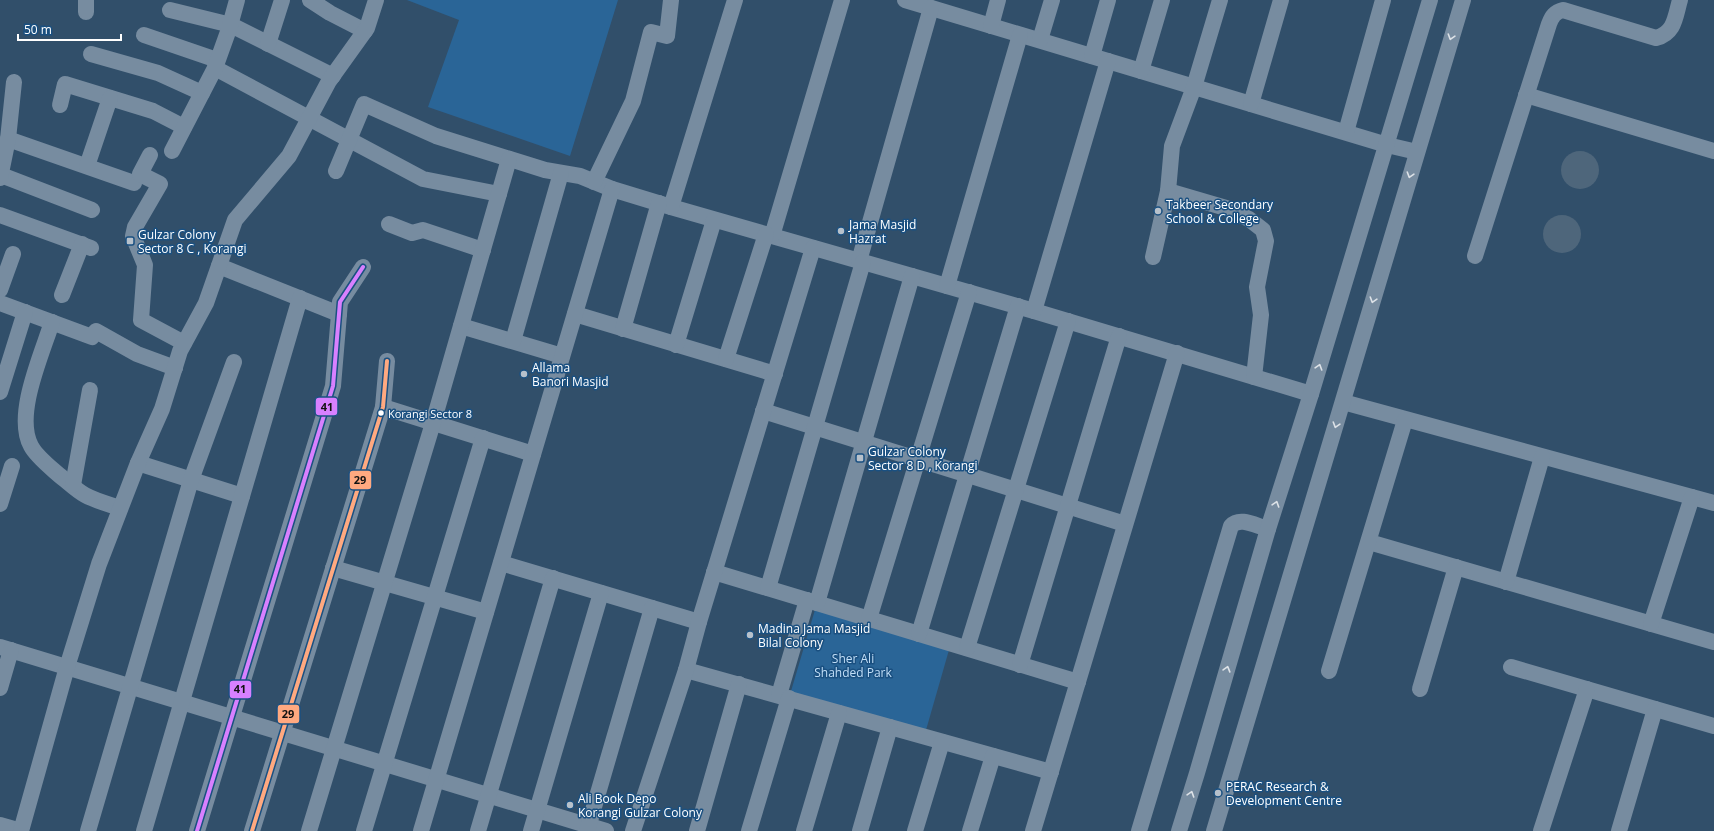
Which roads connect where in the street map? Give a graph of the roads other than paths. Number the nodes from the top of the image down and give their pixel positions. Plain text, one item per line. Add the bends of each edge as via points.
1 (237, 0) edge
2 (282, 0) edge
3 (310, 0) edge
4 (376, 0) edge
5 (671, 0) edge
6 (735, 0) edge
7 (842, 0) edge
8 (905, 0) edge
9 (998, 0) edge
10 (1052, 0) edge
11 (1108, 0) edge
12 (1162, 0) edge
13 (1220, 0) edge
14 (1281, 0) edge
15 (1383, 0) edge
16 (1430, 0) edge
17 (1463, 0) edge
18 (1680, 0) edge
19 (937, 6) edge
20 (170, 10) dead end
21 (231, 25) junction
22 (991, 26) junction
23 (366, 31) junction
24 (144, 35) dead end
25 (1020, 35) junction
26 (1040, 40) junction
27 (268, 44) junction
28 (91, 54) dead end
29 (1092, 56) junction
30 (1108, 61) junction
31 (216, 64) junction
32 (1141, 71) junction
33 (333, 76) junction
34 (14, 82) dead end
35 (1194, 87) junction
36 (202, 93) junction
37 (1526, 95) junction
38 (110, 98) junction
39 (1251, 104) junction
40 (60, 105) dead end
41 (309, 118) junction
42 (184, 127) junction
43 (1346, 132) junction
44 (8, 139) junction
45 (350, 140) junction
46 (1387, 145) junction
47 (172, 151) dead end
48 (1714, 151) edge
49 (1417, 152) junction
50 (150, 155) dead end
51 (509, 159) junction
52 (87, 166) junction
53 (336, 171) dead end
54 (561, 173) junction
55 (1, 176) edge
56 (134, 182) dead end
57 (594, 182) junction
58 (612, 189) junction
59 (1168, 191) junction
60 (499, 194) junction
61 (665, 205) junction
62 (92, 210) dead end
63 (0, 215) edge
64 (714, 220) junction
65 (389, 224) dead end
66 (769, 235) junction
67 (813, 248) junction
68 (483, 250) junction
69 (13, 254) dead end
70 (1475, 256) dead end
71 (1153, 257) dead end
72 (861, 262) junction
73 (219, 266) junction
74 (363, 268) dead end
75 (912, 276) junction
76 (947, 286) junction
77 (0, 290) edge
78 (969, 292) junction
79 (62, 295) dead end
80 (300, 298) junction
81 (0, 303) edge
82 (1018, 306) junction
83 (1034, 311) junction
84 (25, 312) junction
85 (339, 314) junction
86 (575, 314) junction
87 (1068, 321) junction
88 (52, 322) junction
89 (461, 326) junction
90 (623, 329) junction
91 (1119, 336) junction
92 (513, 341) junction
93 (184, 343) junction
94 (676, 345) junction
95 (1177, 354) junction
96 (562, 356) junction
97 (726, 359) junction
98 (387, 361) dead end
99 (234, 362) dead end
100 (175, 368) junction
101 (775, 374) junction
102 (1254, 377) junction
103 (90, 390) dead end
104 (0, 392) edge
105 (1311, 394) junction
106 (1343, 402) junction
107 (383, 407) junction
108 (763, 411) junction
109 (1405, 420) junction
110 (433, 423) junction
111 (815, 427) junction
112 (483, 438) junction
113 (864, 443) junction
114 (533, 454) junction
115 (1542, 457) junction
116 (918, 459) junction
117 (138, 463) junction
118 (12, 466) dead end
119 (967, 475) junction
120 (191, 480) junction
121 (72, 486) junction
122 (1016, 490) junction
123 (242, 496) junction
124 (1692, 497) junction
125 (1714, 503) edge
126 (0, 504) edge
127 (1068, 506) junction
128 (120, 508) junction
129 (1125, 524) junction
130 (1263, 528) junction
131 (1369, 542) junction
132 (501, 563) junction
133 (1456, 567) junction
134 (333, 568) junction
135 (714, 572) junction
136 (553, 578) junction
137 (1506, 582) junction
138 (384, 583) junction
139 (768, 588) junction
140 (601, 593) junction
141 (435, 597) junction
142 (812, 601) junction
143 (652, 608) junction
144 (486, 612) junction
145 (869, 619) junction
146 (699, 622) junction
147 (1651, 624) junction
148 (919, 634) junction
149 (1714, 642) edge
150 (6, 648) edge
151 (967, 648) junction
152 (1020, 665) junction
153 (67, 667) junction
154 (1511, 667) dead end
155 (686, 670) junction
156 (1329, 671) dead end
157 (1078, 682) junction
158 (739, 684) junction
159 (129, 686) junction
160 (0, 688) edge
161 (1420, 689) dead end
162 (1587, 689) junction
163 (784, 697) junction
164 (182, 702) junction
165 (1656, 709) junction
166 (840, 713) junction
167 (231, 717) junction
168 (1714, 726) edge
169 (890, 727) junction
170 (283, 733) junction
171 (942, 742) junction
172 (334, 748) junction
173 (992, 756) junction
174 (385, 764) junction
175 (1050, 772) junction
176 (436, 780) junction
177 (489, 795) junction
178 (537, 810) junction
179 (0, 825) edge
180 (588, 828) edge
181 (21, 831) edge
182 (88, 831) edge
183 (144, 831) edge
184 (197, 831) edge
185 (252, 831) edge
186 (309, 831) edge
187 (364, 831) edge
188 (421, 831) edge
189 (478, 831) edge
190 (531, 831) edge
191 (606, 831) edge
192 (633, 831) edge
193 (697, 831) edge
194 (749, 831) edge
195 (804, 831) edge
196 (860, 831) edge
197 (915, 831) edge
198 (970, 831) edge
199 (1033, 831) edge
200 (1139, 831) edge
201 (1178, 831) edge
202 (1214, 831) edge
203 (1541, 831) edge
204 (1619, 831) edge

1 - 21 street
2 - 27 street
3 - 23 street
4 - 23 street
5 - 57 street via 667,36 651,32 633,101
6 - 61 street
7 - 66 street
8 - 19 street
9 - 22 street
10 - 26 street
11 - 29 street
12 - 32 street
13 - 35 street
14 - 39 street
15 - 43 street
16 - 46 street
17 -> 49 street
18 - 37 street via 1672,28 1668,33 1656,38 1563,10 1557,11 1549,24
19 - 22 street
19 - 72 street
20 - 21 street
21 - 27 street
21 - 31 street
22 - 25 street
23 - 33 street
24 - 31 street
25 - 26 street
25 - 76 street
26 - 29 street
27 - 33 street
28 - 36 street via 158,73
29 - 30 street
30 - 32 street
30 - 83 street
31 - 36 street
31 - 41 street
32 - 35 street
33 - 41 street
34 - 44 street
35 - 39 street
35 - 59 street via 1172,146
36 - 42 street
37 - 48 street
37 - 70 street
38 - 40 street via 65,84
38 - 42 street via 153,112
38 - 52 street
39 - 43 street
41 - 45 street
41 - 73 street via 289,156 235,220
42 - 47 street
43 - 46 street
44 - 52 street
44 - 55 street
45 - 51 street via 364,104 436,136
45 - 53 street
45 - 60 street via 423,179
46 - 49 street
105 -> 46 street
49 -> 106 street
50 - 93 street via 140,174 160,184 135,227 134,236 145,265 141,320
51 - 54 street
51 - 60 street
52 - 56 street
54 - 57 street via 580,176
54 - 92 street
55 - 62 street
57 - 58 street
58 - 61 street
58 - 86 street
59 - 71 street
59 - 102 street via 1226,208 1249,219 1262,230 1266,241 1257,287 1261,315
60 - 68 street
61 - 64 street
61 - 90 street
63 - 79 street via 87,246
64 - 66 street
64 - 94 street
65 - 68 street via 412,233 423,230
66 - 67 street
66 - 97 street
67 - 72 street
67 - 101 street
68 - 89 street
69 - 77 street
72 - 75 street
72 - 111 street
73 - 80 street
73 - 93 street via 206,303
74 - 85 street via 340,302
75 - 76 street
75 - 113 street
76 - 78 street
78 - 82 street
78 - 116 street
80 - 85 street
80 - 123 street
81 - 84 street
82 - 83 street
82 - 119 street
83 - 87 street
84 - 88 street
84 - 104 street
85 - 167 street via 333,386
86 - 90 street
86 - 96 street
87 - 91 street
87 - 122 street
88 - 100 street via 92,337 96,331 137,354
88 - 121 street via 26,403 26,429 32,448
89 - 92 street
89 - 110 street
90 - 94 street
91 - 95 street
91 - 127 street
92 - 96 street
93 - 100 street
94 - 97 street
95 - 102 street
95 - 129 street
96 - 114 street
97 - 101 street
98 - 107 street
99 - 120 street
100 - 117 street via 162,409
101 - 108 street
102 - 105 street
103 - 121 street
130 -> 105 street
106 - 109 street
106 -> 202 street
107 - 110 street
107 - 134 street
108 - 111 street
108 - 135 street
109 - 115 street
109 - 131 street
110 - 112 street
110 - 138 street
111 - 113 street
111 - 139 street
112 - 114 street
112 - 141 street
113 - 116 street
113 - 142 street
114 - 132 street
115 - 124 street
115 - 137 street
116 - 119 street
116 - 145 street
117 - 120 street
117 - 128 street
118 - 126 street
119 - 122 street
119 - 148 street
120 - 123 street
120 - 159 street
121 - 128 street via 95,500
122 - 127 street
122 - 151 street
123 - 164 street
124 - 125 street
124 - 147 street
127 - 129 street
127 - 152 street
128 - 153 street via 99,564
129 - 157 street
130 - 200 street via 1241,521 1235,522 1232,526
201 -> 130 street via 1197,774
131 - 133 street
131 - 156 street
132 - 136 street
132 - 144 street
133 - 137 street
133 - 161 street
134 - 138 street
134 - 170 street
135 - 139 street
135 - 146 street
136 - 140 street
136 - 177 street
137 - 147 street
138 - 141 street
138 - 172 street
139 - 142 street
140 - 143 street
140 - 178 street
141 - 144 street
141 - 174 street
142 - 145 street
142 - 163 street
143 - 146 street
143 - 180 street
144 - 176 street
145 - 148 street
146 - 155 street
147 - 149 street
148 - 151 street
150 - 153 street
150 - 160 street
151 - 152 street
152 - 157 street
153 - 159 street
153 - 181 street
154 - 162 street
155 - 158 street
155 - 192 street
157 - 175 street
158 - 163 street
158 - 193 street
159 - 164 street
159 - 182 street
162 - 165 street
162 - 203 street
163 - 166 street
163 - 194 street
164 - 167 street
164 - 183 street
165 - 168 street
165 - 204 street
166 - 169 street
166 - 195 street
167 - 170 street
167 - 184 street
169 - 171 street
169 - 196 street
170 - 172 street
170 - 185 street
171 - 173 street
171 - 197 street
172 - 174 street
172 - 186 street
173 - 175 street
173 - 198 street
174 - 176 street
174 - 187 street
175 - 199 street
176 - 177 street
176 - 188 street
177 - 178 street
177 - 189 street
178 - 180 street
178 - 190 street
179 - 181 street
180 - 191 street

